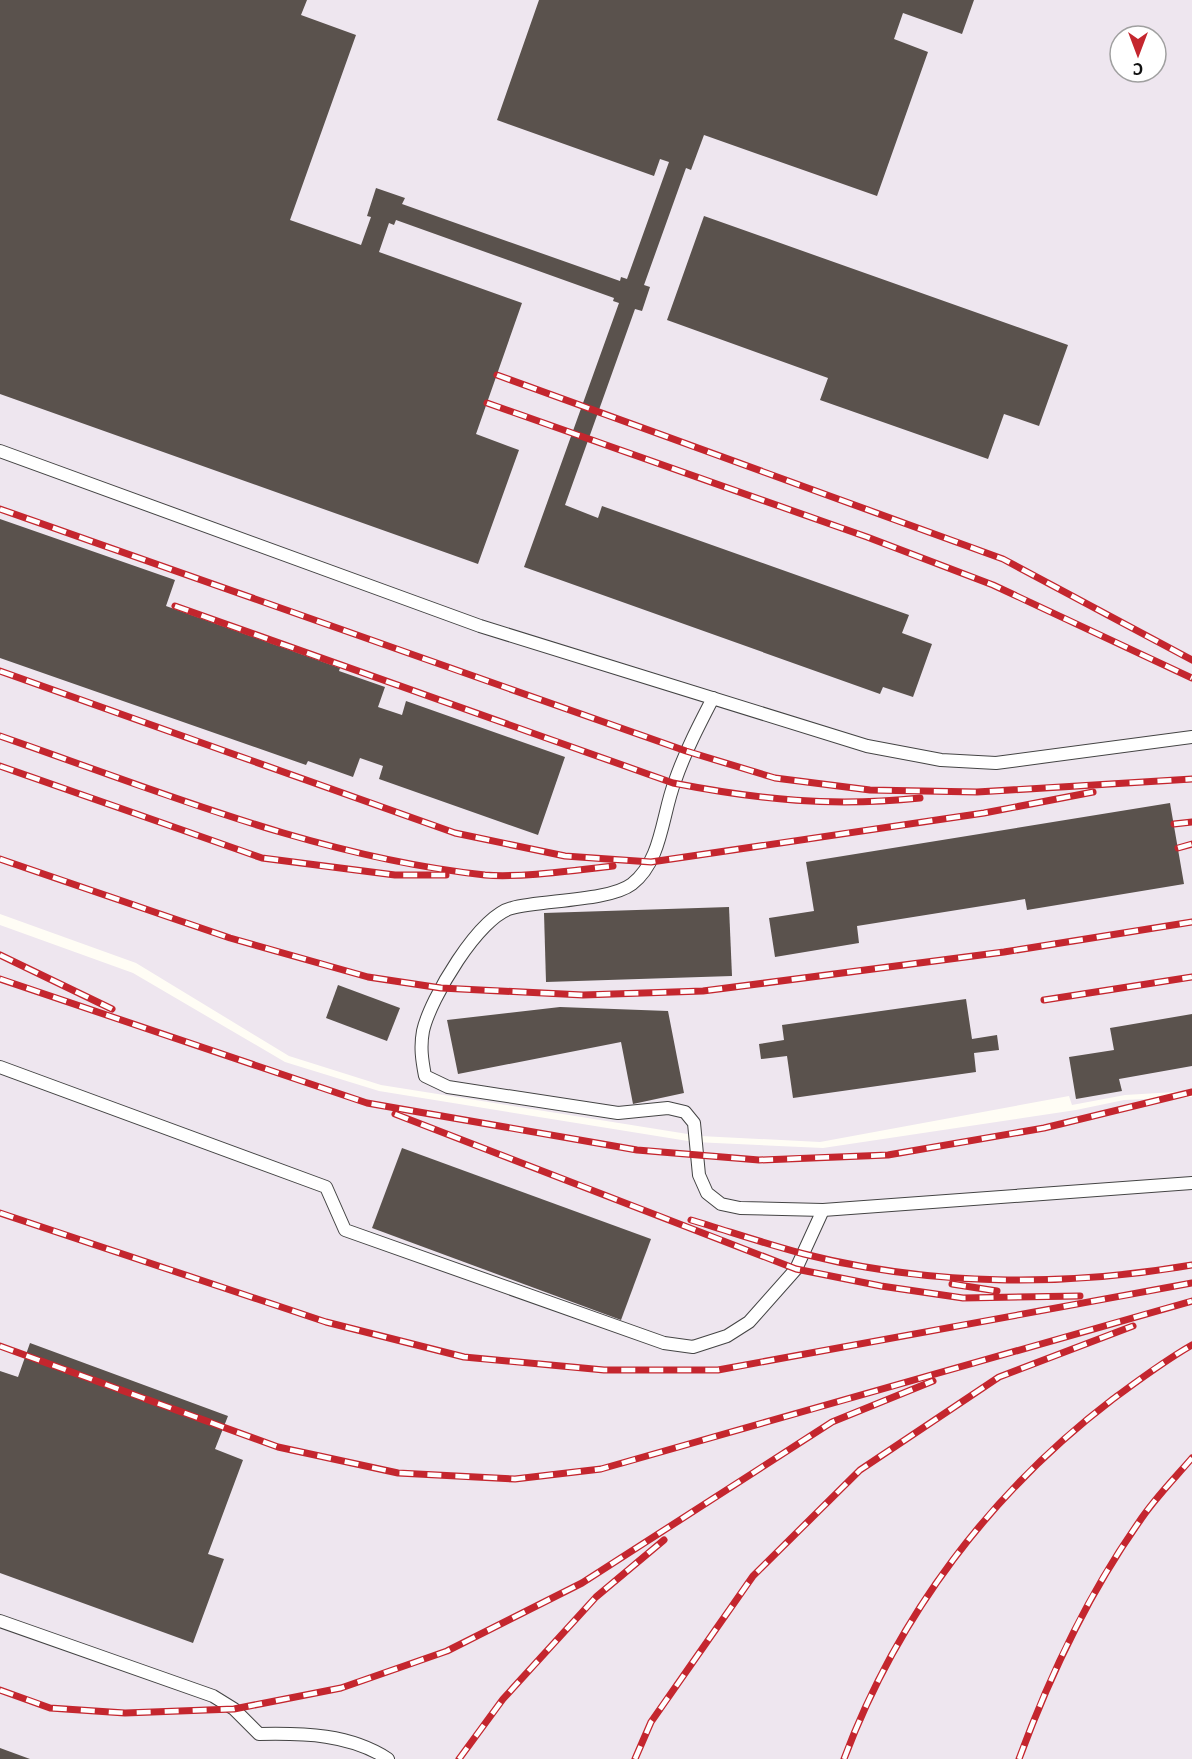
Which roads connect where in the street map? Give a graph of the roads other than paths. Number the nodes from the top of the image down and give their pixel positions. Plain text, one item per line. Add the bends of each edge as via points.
1 (0, 451) edge
2 (713, 698) junction
3 (1192, 737) edge
4 (0, 1067) edge
5 (1192, 1183) edge
6 (823, 1210) junction
7 (0, 1621) edge
8 (388, 1759) edge

1 - 2 lane via 480,626
2 - 3 lane via 867,746 940,760 996,763
2 - 6 lane via 686,750 651,862 632,885 600,895 509,908 476,934 441,988 424,1029 420,1053 425,1076 448,1087 618,1113 668,1108 685,1112 694,1123 699,1175 707,1193 721,1204
4 - 6 lane via 326,1187 345,1230 664,1343 693,1347 727,1336 749,1322 796,1269
5 - 6 lane
7 - 8 lane via 213,1696 234,1708 260,1734 305,1733 346,1741

